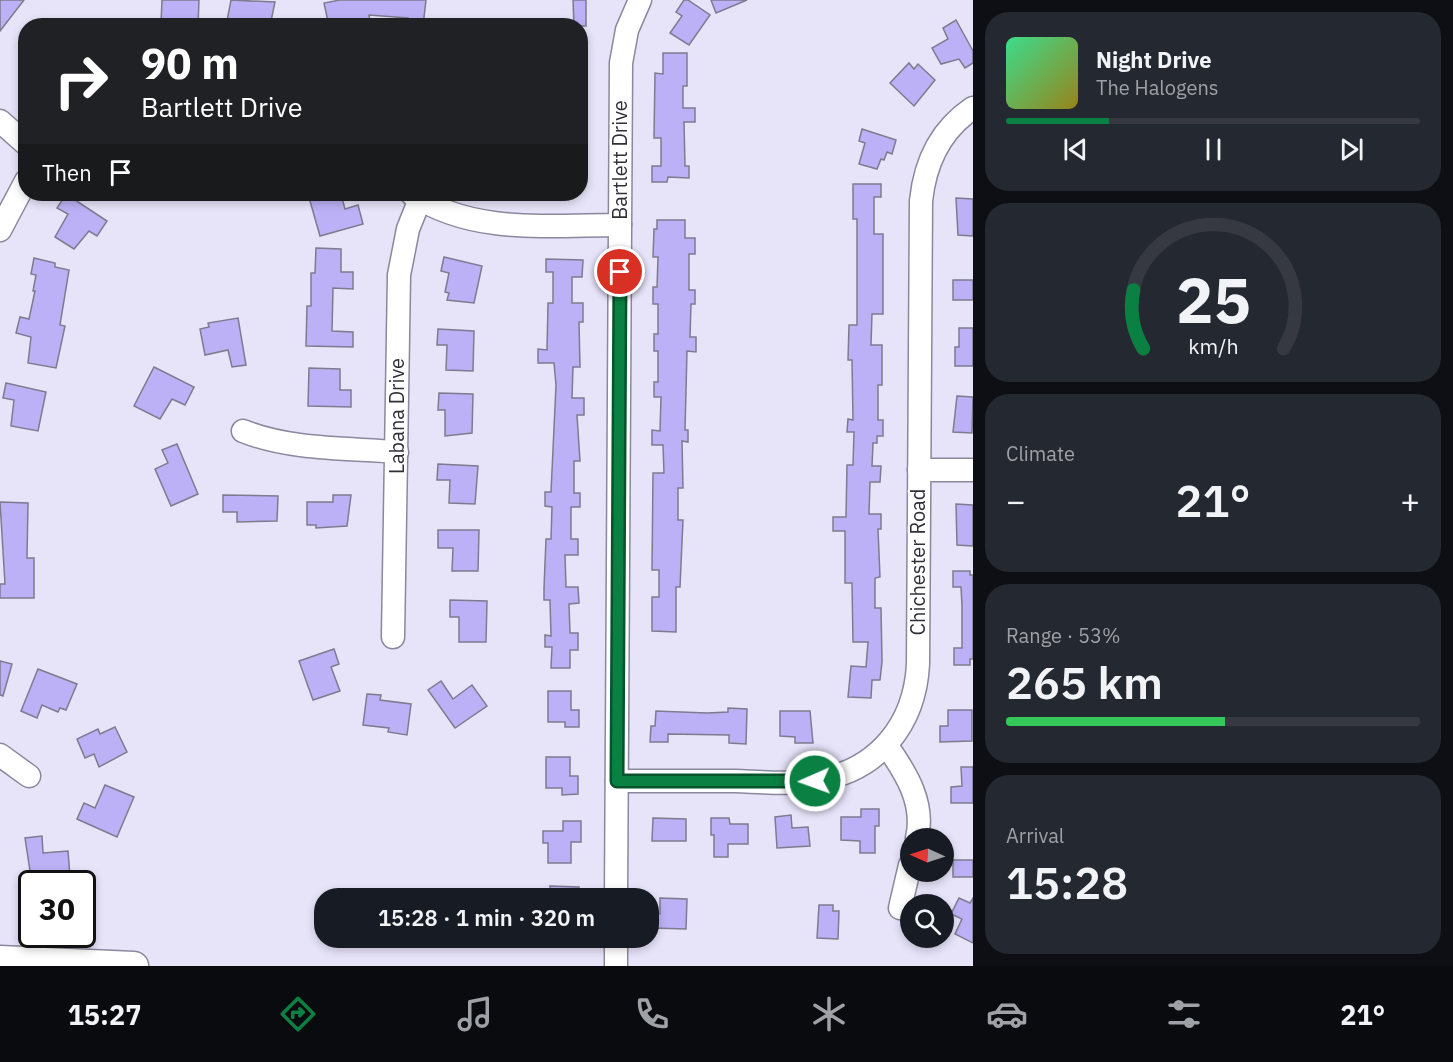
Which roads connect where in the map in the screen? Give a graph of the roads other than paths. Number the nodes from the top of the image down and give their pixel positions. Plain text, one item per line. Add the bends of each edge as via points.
1 (640, 0) edge
2 (973, 108) edge
3 (0, 121) edge
4 (18, 137) edge
5 (18, 196) edge
6 (415, 201) edge
7 (426, 201) edge
8 (620, 225) junction
9 (0, 230) edge
10 (243, 431) dead end
11 (397, 452) junction
12 (919, 470) junction
13 (973, 470) edge
14 (393, 637) dead end
15 (887, 746) junction
16 (0, 755) edge
17 (29, 776) dead end
18 (617, 781) junction
19 (917, 828) edge
20 (616, 888) edge
21 (616, 948) edge
22 (0, 960) edge
23 (134, 966) edge
24 (616, 966) edge

1 - 8 street, Bartlett Drive via 622,48
2 - 12 street, Chichester Road via 949,128 936,146 923,180
3 - 4 street
5 - 9 street
6 - 11 street, Labana Drive via 399,275
7 - 8 street via 453,214 489,223
8 - 18 street, Bartlett Drive
10 - 11 street via 284,442
11 - 14 street, Labana Drive
12 - 13 street
12 - 15 street, Chichester Road via 917,682 907,716
15 - 18 street, Chichester Road via 856,769 815,781
15 - 19 street via 908,774
16 - 17 street
18 - 20 street, Bartlett Drive
21 - 24 street
22 - 23 main road

